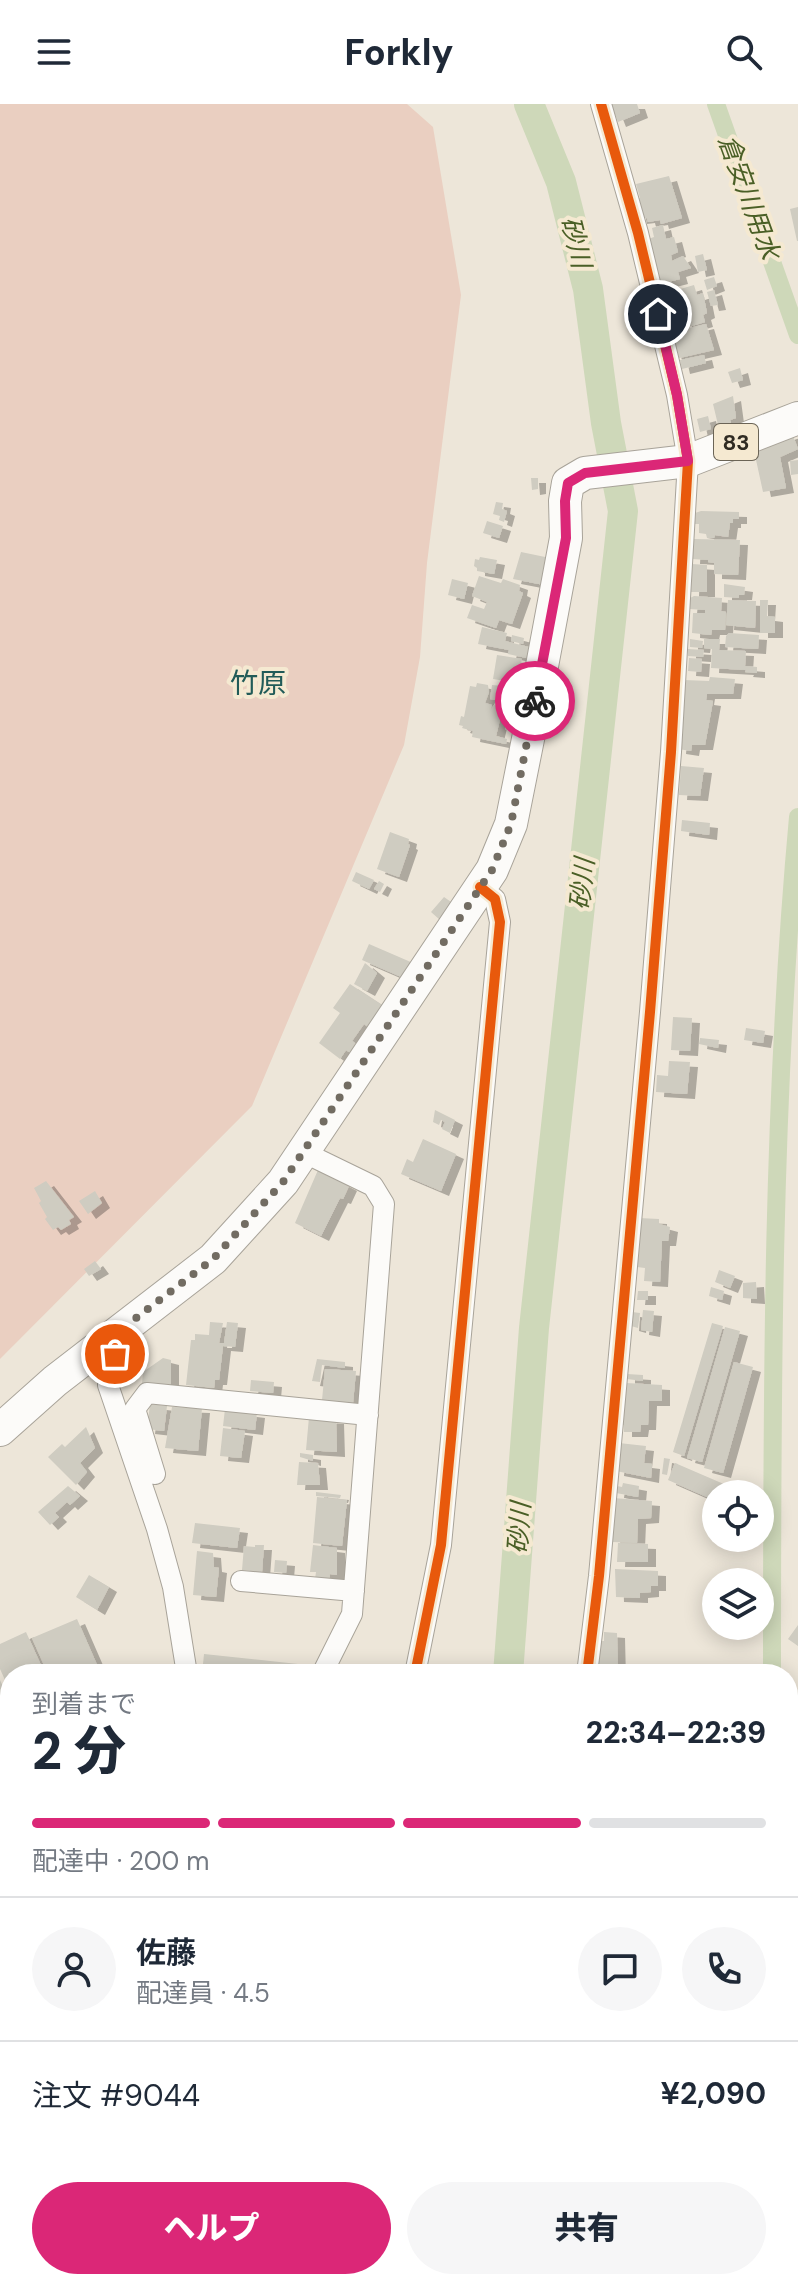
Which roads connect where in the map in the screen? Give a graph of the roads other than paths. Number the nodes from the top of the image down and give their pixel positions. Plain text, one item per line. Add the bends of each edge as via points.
1 (601, 104) edge
2 (798, 418) edge
3 (680, 462) junction
4 (480, 887) junction
5 (303, 1152) junction
6 (127, 1325) junction
7 (368, 1415) junction
8 (0, 1430) edge
9 (155, 1474) dead end
10 (241, 1581) dead end
11 (354, 1591) junction
12 (185, 1664) edge
13 (334, 1664) edge
14 (417, 1664) edge
15 (588, 1664) edge

1 - 3 street via 670,366
2 - 3 main road, 83
3 - 4 main road, 83 via 585,473 568,483 566,538 511,824
3 - 15 street via 671,752
4 - 5 main road, 83
4 - 14 street via 495,899 500,922 441,1545
5 - 6 main road, 83 via 283,1182 213,1259
5 - 7 street via 373,1186 384,1204
6 - 8 main road, 83
6 - 12 street via 108,1385 157,1529
7 - 9 street via 147,1393 135,1409
7 - 11 street
10 - 11 street
11 - 13 street via 352,1614

